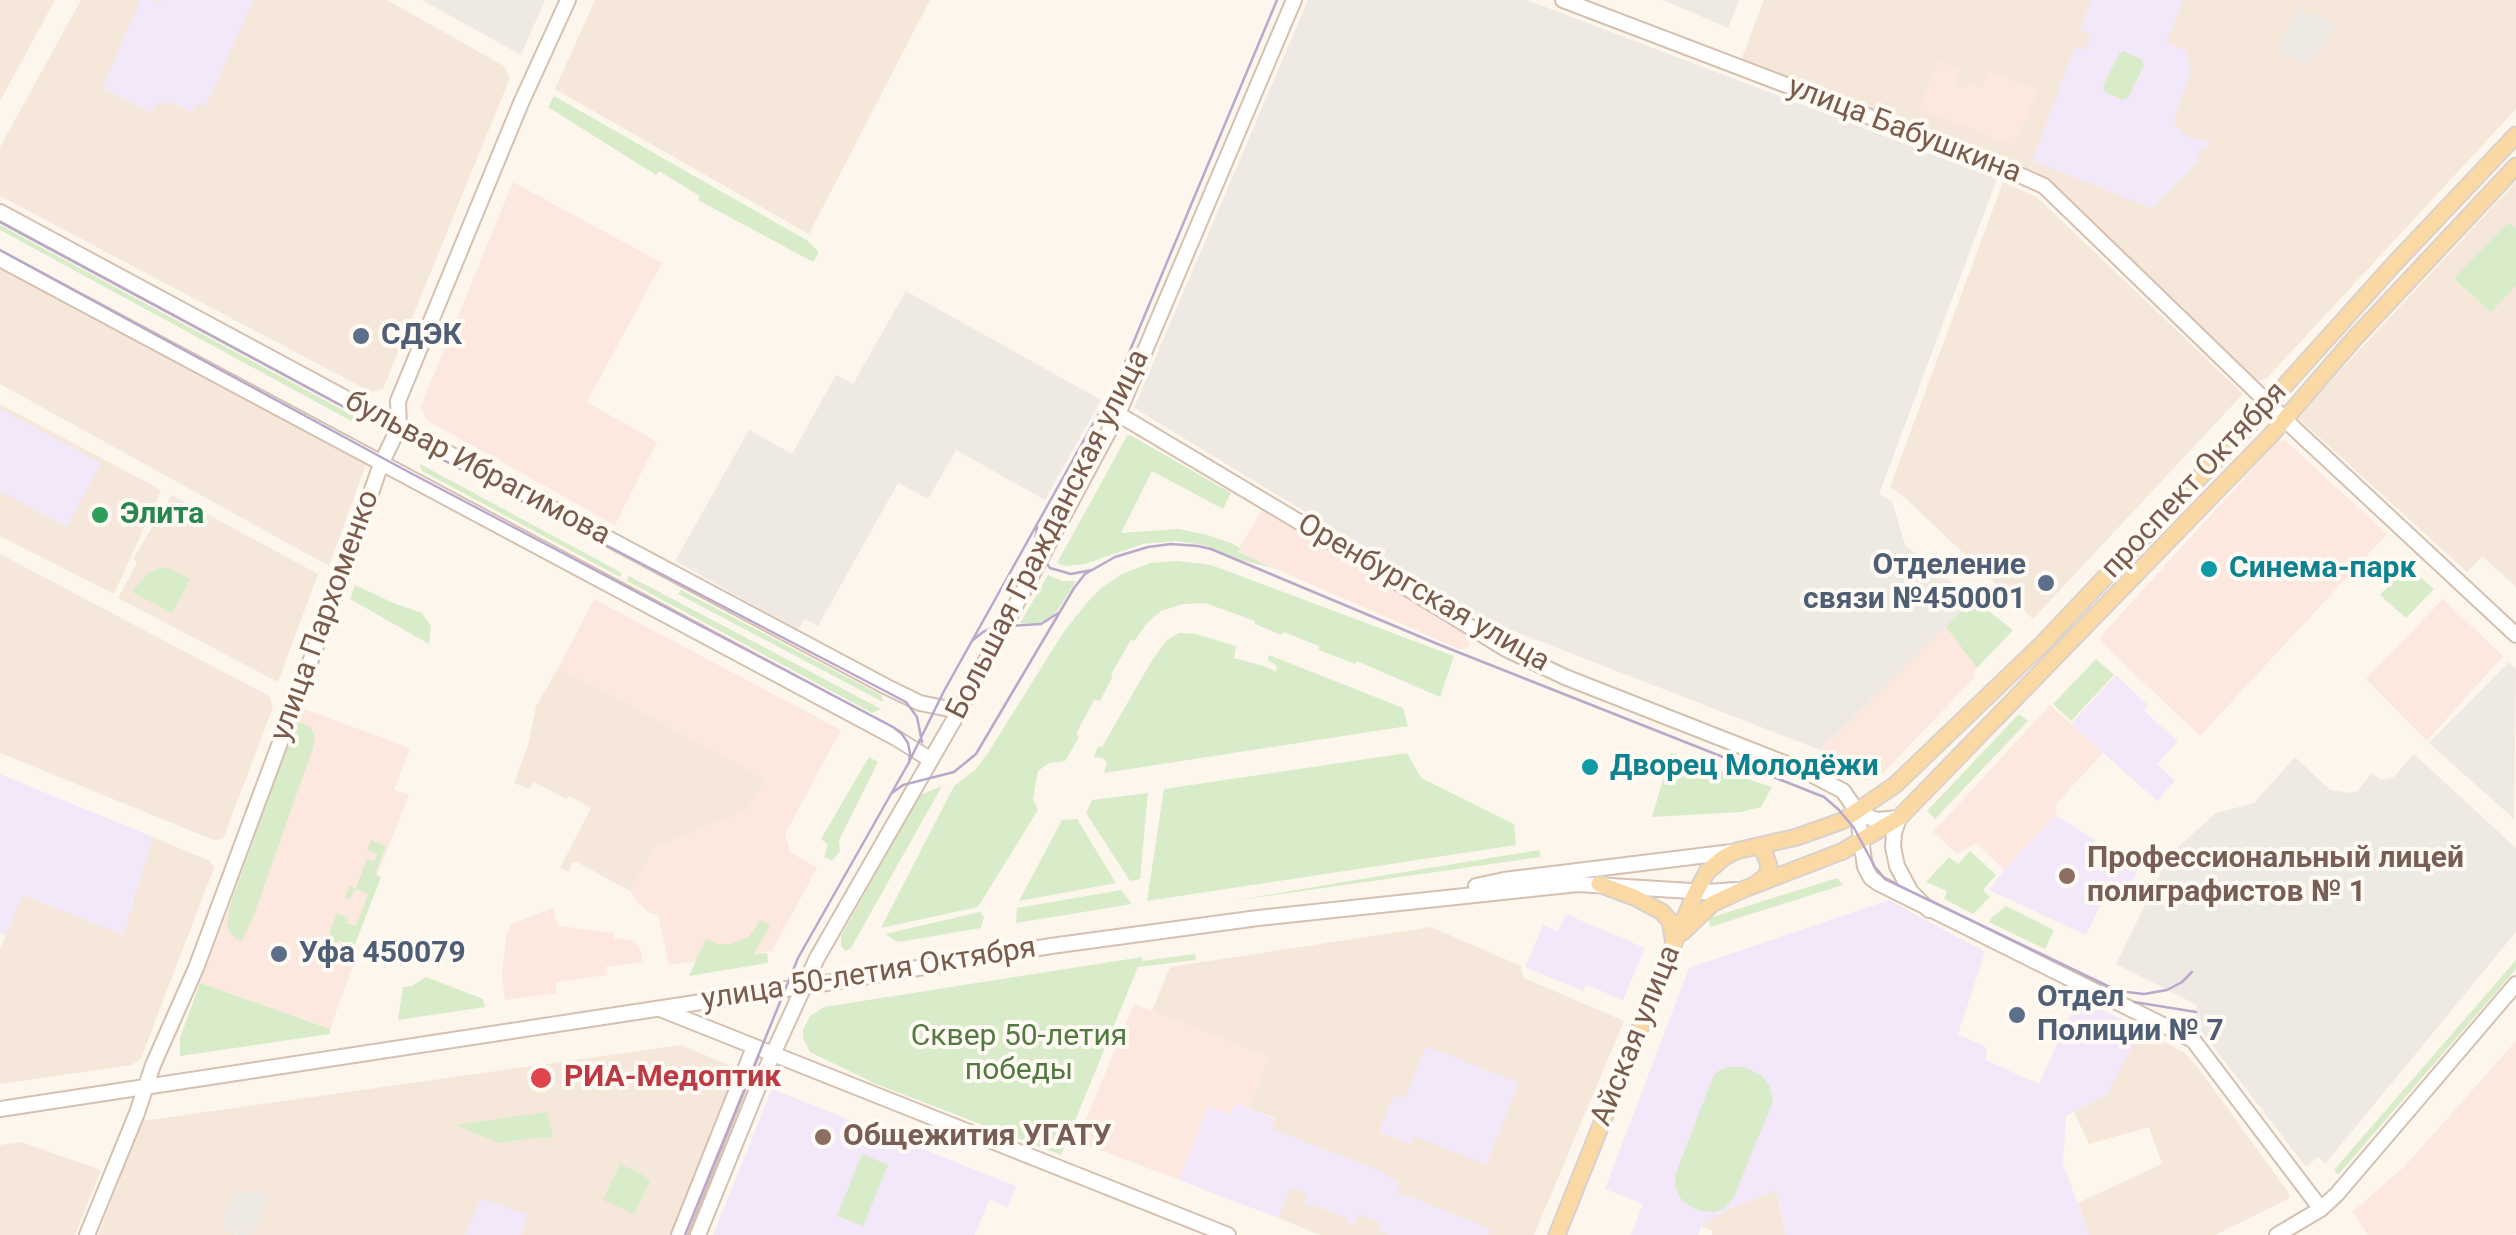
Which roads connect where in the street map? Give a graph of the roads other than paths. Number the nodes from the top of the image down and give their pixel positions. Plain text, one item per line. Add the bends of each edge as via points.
1 (568, 0) edge
2 (1294, 0) edge
3 (1563, 0) edge
4 (2516, 136) edge
5 (2516, 166) edge
6 (0, 212) edge
7 (0, 259) edge
8 (2340, 324) junction
9 (2354, 339) junction
10 (2269, 403) junction
11 (1118, 414) junction
12 (2285, 418) junction
13 (398, 428) junction
14 (381, 464) junction
15 (2202, 473) junction
16 (2218, 488) junction
17 (2516, 635) edge
18 (959, 710) junction
19 (1956, 724) junction
20 (1974, 742) junction
21 (932, 760) junction
22 (1858, 811) junction
23 (1899, 818) junction
24 (1861, 840) junction
25 (1758, 847) junction
26 (1736, 851) junction
27 (1599, 884) junction
28 (1747, 888) junction
29 (1696, 892) junction
30 (1396, 902) junction
31 (1929, 910) junction
32 (1674, 942) junction
33 (2516, 984) edge
34 (805, 986) junction
35 (659, 1008) junction
36 (754, 1047) junction
37 (773, 1054) junction
38 (146, 1087) junction
39 (0, 1109) edge
40 (2321, 1209) junction
41 (88, 1235) edge
42 (678, 1235) edge
43 (698, 1235) edge
44 (1228, 1235) edge
45 (1557, 1235) edge
46 (2277, 1235) edge

1 - 13 main road, улица Пархоменко via 398,402
2 - 11 main road, Большая Гражданская улица
3 - 10 main road, улица Бабушкина via 2028,177 2055,195
4 - 8 main road, проспект Октября
5 - 9 main road, проспект Октября
6 - 13 main road, бульвар Ибрагимова
7 - 14 main road, бульвар Ибрагимова
8 - 9 main road
8 - 10 main road, проспект Октября
9 - 12 main road, проспект Октября
10 - 12 main road, улица Бабушкина
10 - 15 main road, проспект Октября
11 - 18 main road, Большая Гражданская улица
11 - 22 main road, Оренбургская улица via 1506,649 1807,772 1842,791
12 - 16 main road, проспект Октября
12 - 17 main road, улица Бабушкина
13 - 14 main road, улица Пархоменко
13 - 18 main road, бульвар Ибрагимова via 887,687
14 - 21 main road, бульвар Ибрагимова
14 - 38 main road, улица Пархоменко
15 - 16 main road
15 - 19 main road, проспект Октября via 2042,644
16 - 20 main road, проспект Октября
18 - 21 main road, Большая Гражданская улица
19 - 20 main road
19 - 22 main road, проспект Октября via 1895,785
20 - 23 main road, проспект Октября
21 - 34 main road, Большая Гражданская улица
22 - 23 main road via 1878,820
22 - 24 main road
22 - 25 main road via 1822,830
23 - 24 main road, улица 50-летия Октября
23 - 31 main road via 1897,866
24 - 28 main road, улица 50-летия Октября
24 - 31 main road via 1871,878
25 - 26 main road
25 - 28 main road via 1769,866
26 - 29 main road, Айская улица via 1715,864
26 - 30 main road via 1504,880
27 - 29 main road, улица 50-летия Октября
27 - 30 main road, улица 50-летия Октября
27 - 32 main road via 1662,912
28 - 29 main road, улица 50-летия Октября
28 - 32 main road, улица 50-летия Октября via 1702,911
29 - 32 main road, Айская улица
30 - 34 main road, улица 50-летия Октября
31 - 40 main road via 2192,1040
32 - 45 main road, Айская улица
33 - 40 main road
34 - 35 main road, улица 50-летия Октября
34 - 37 main road, Большая Гражданская улица
35 - 36 main road
35 - 38 main road, улица 50-летия Октября
36 - 37 main road
36 - 42 main road
37 - 43 main road, Большая Гражданская улица
37 - 44 main road
38 - 39 main road, улица 50-летия Октября
38 - 41 main road, улица Пархоменко
40 - 46 main road

